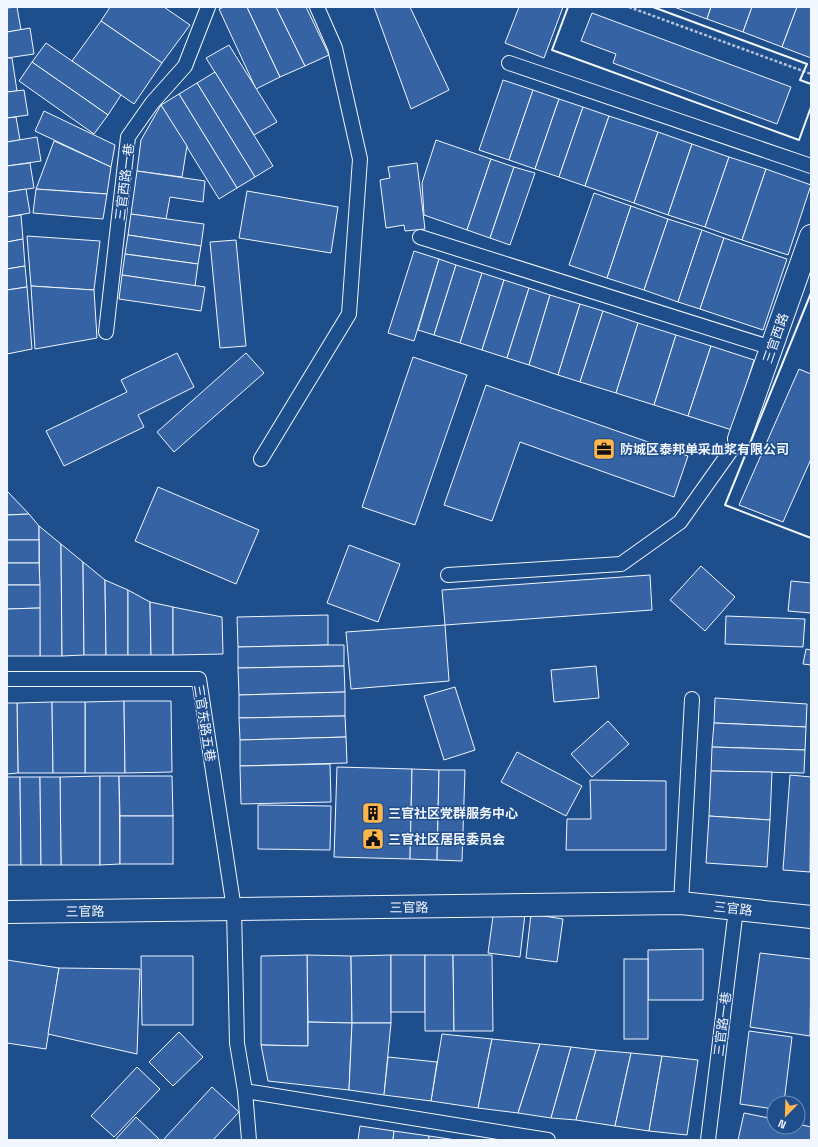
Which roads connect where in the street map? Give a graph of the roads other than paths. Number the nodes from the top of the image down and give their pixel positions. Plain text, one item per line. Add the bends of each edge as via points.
1 (208, 7) edge
2 (317, 7) edge
3 (509, 63) dead end
4 (811, 166) edge
5 (811, 236) edge
6 (420, 237) dead end
7 (106, 332) dead end
8 (772, 348) junction
9 (740, 439) joint
10 (261, 459) dead end
11 (448, 575) dead end
12 (7, 680) edge
13 (692, 699) dead end
14 (681, 903) junction
15 (234, 909) junction
16 (736, 909) junction
17 (7, 912) edge
18 (811, 917) edge
19 (245, 1091) junction
20 (249, 1140) edge
21 (548, 1140) edge
22 (708, 1140) edge

1 - 7 lane, 三官西路一巷 via 185,66 152,103 128,137
2 - 10 lane via 335,48 360,159 349,314
3 - 4 lane
5 - 8 street, 三官西路
6 - 8 lane
8 - 9 street, 三官西路
9 - 11 lane via 680,522 621,564
12 - 15 lane, 三官东路五巷 via 199,679
13 - 14 lane
14 - 15 street, 三官路
14 - 16 street, 三官路
15 - 17 street, 三官路
15 - 19 lane via 237,1043
16 - 18 street, 三官路
16 - 22 lane, 三官路一巷
19 - 20 lane
19 - 21 lane

